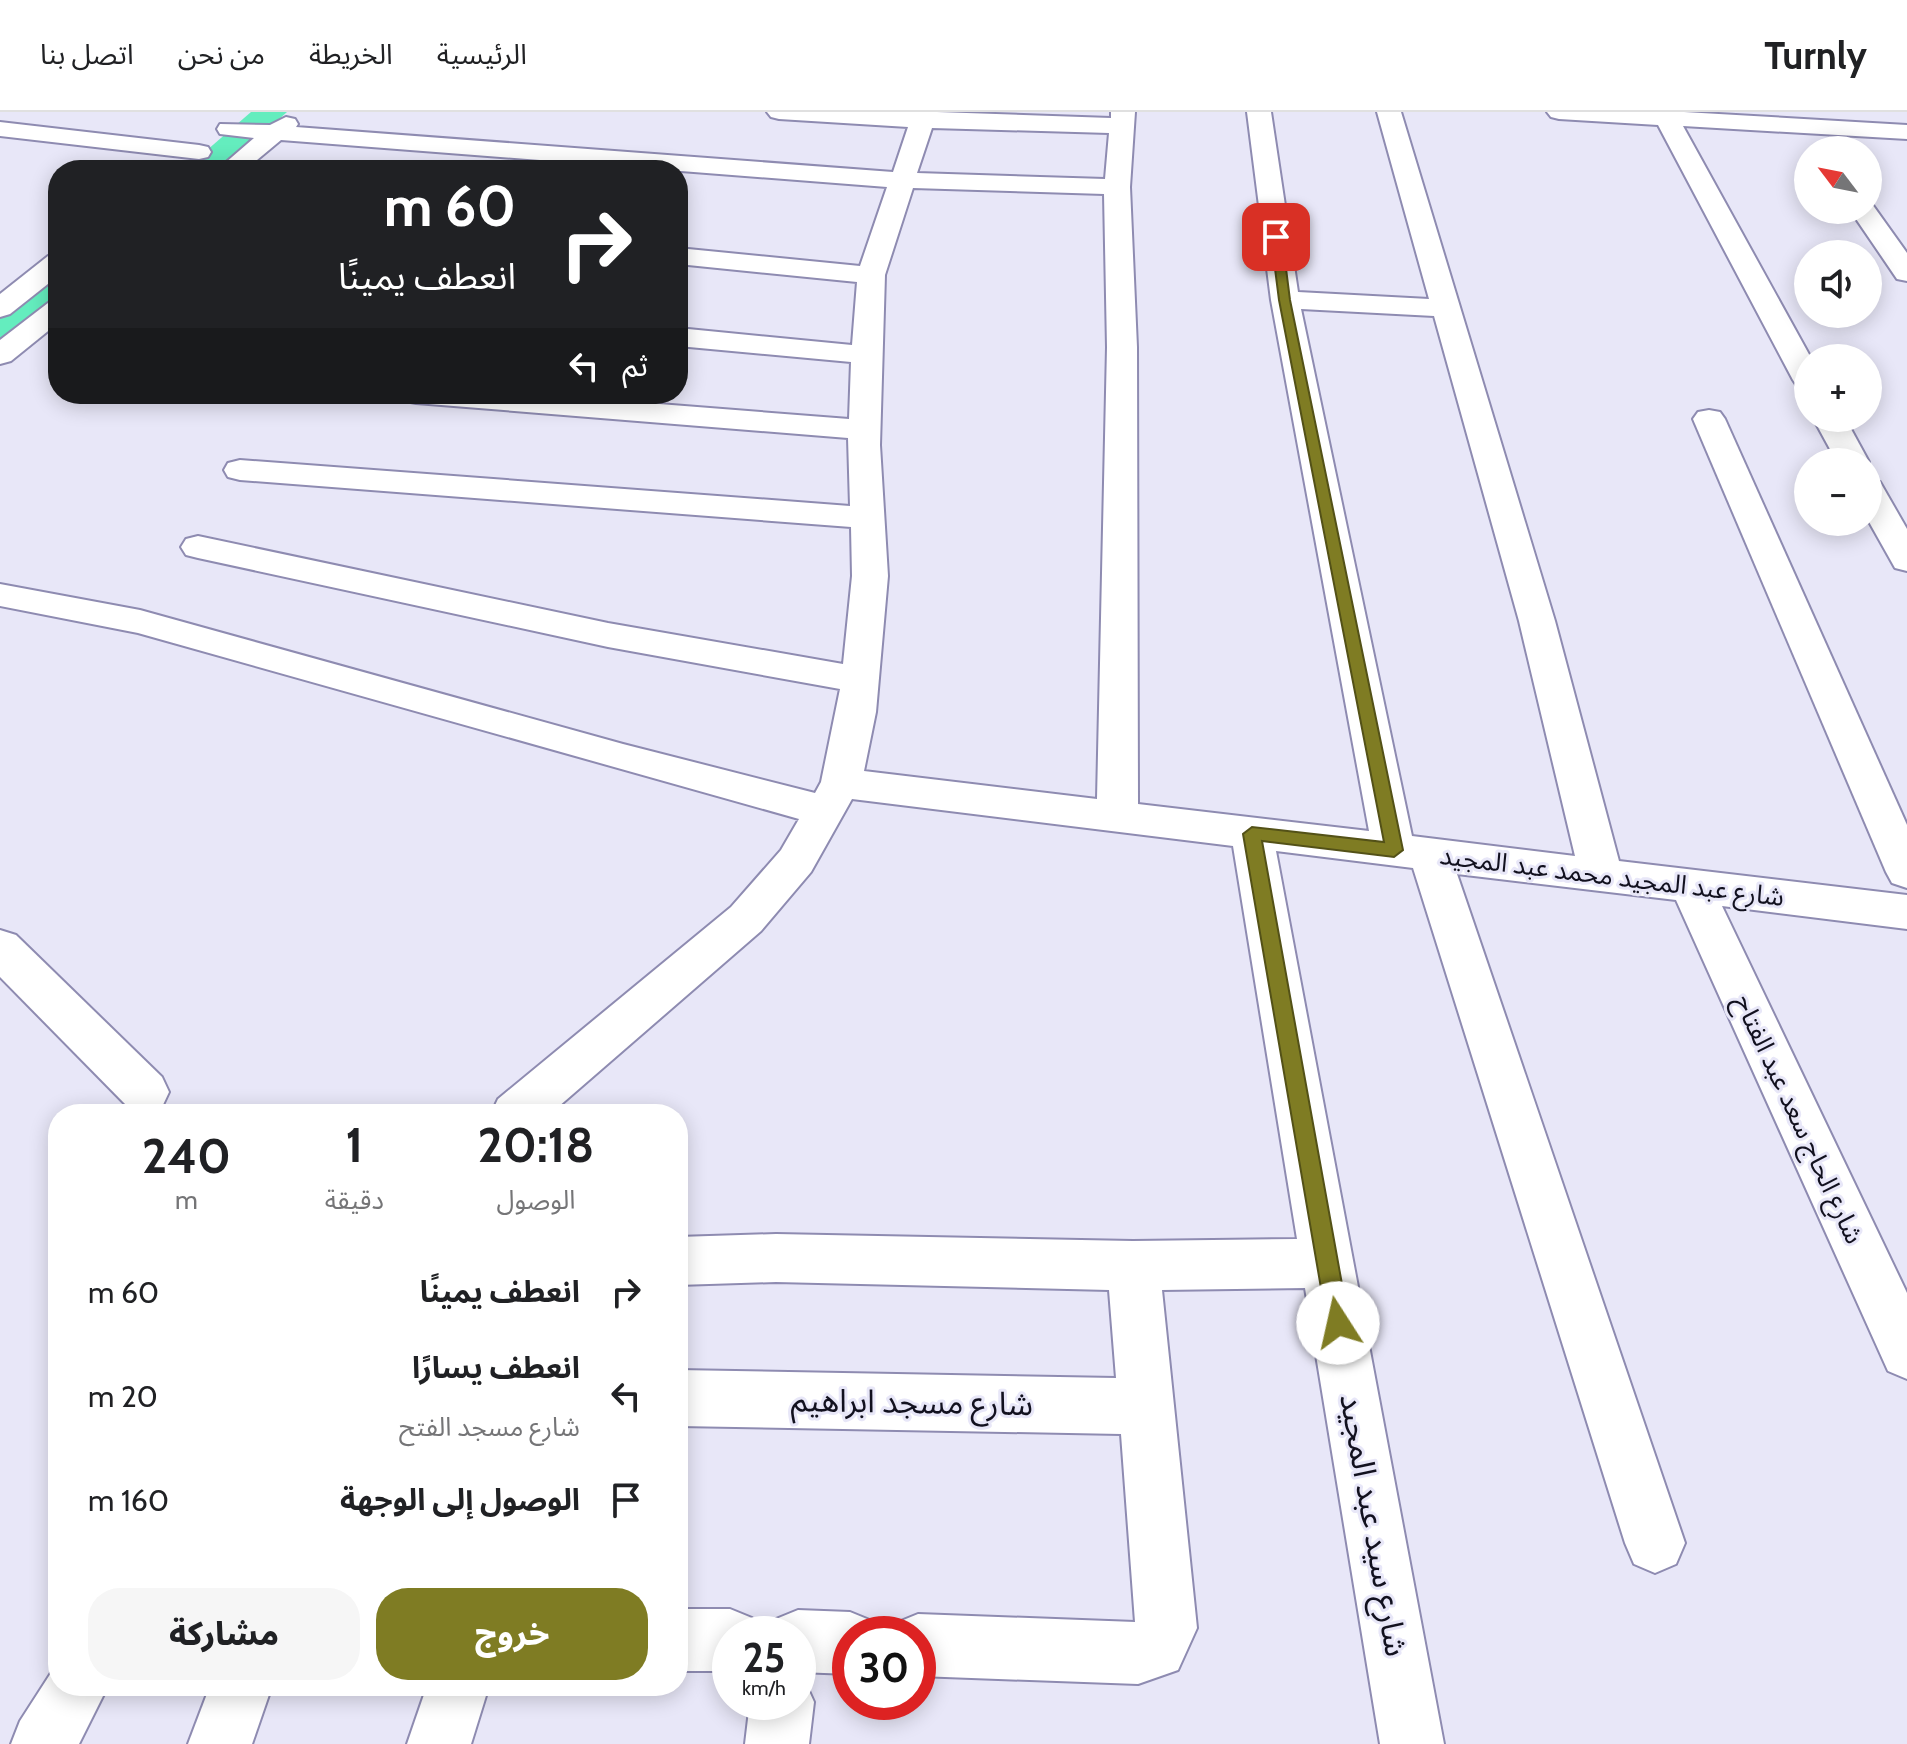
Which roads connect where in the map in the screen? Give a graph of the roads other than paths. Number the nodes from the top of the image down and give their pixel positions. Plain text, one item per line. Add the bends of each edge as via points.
1 (300, 112) edge
2 (779, 112) edge
3 (1259, 112) edge
4 (1389, 112) edge
5 (1559, 112) edge
6 (924, 116) edge
7 (1666, 118) junction
8 (1123, 119) edge
9 (1805, 126) junction
10 (251, 127) edge
11 (0, 129) edge
12 (1907, 132) edge
13 (1812, 136) edge
14 (199, 152) junction
15 (189, 160) edge
16 (235, 160) edge
17 (656, 160) edge
18 (688, 163) edge
19 (902, 180) junction
20 (1117, 187) junction
21 (1873, 224) edge
22 (688, 257) edge
23 (48, 270) edge
24 (1907, 273) edge
25 (871, 275) junction
26 (1285, 300) junction
27 (0, 308) edge
28 (1446, 308) junction
29 (48, 317) edge
30 (688, 338) edge
31 (1794, 354) edge
32 (0, 355) edge
33 (866, 355) junction
34 (541, 404) edge
35 (1709, 419) dead end
36 (865, 430) junction
37 (240, 470) dead end
38 (1882, 514) edge
39 (868, 518) junction
40 (198, 547) dead end
41 (1907, 560) edge
42 (0, 595) edge
43 (859, 680) junction
44 (833, 797) junction
45 (1117, 818) junction
46 (1252, 834) junction
47 (1412, 852) junction
48 (1907, 872) edge
49 (1601, 875) junction
50 (1690, 885) junction
51 (1907, 912) edge
52 (0, 948) edge
53 (145, 1092) dead end
54 (527, 1104) edge
55 (688, 1261) edge
56 (1328, 1263) junction
57 (1133, 1266) junction
58 (1907, 1352) edge
59 (688, 1398) edge
60 (1147, 1407) junction
61 (1655, 1543) dead end
62 (688, 1640) edge
63 (712, 1640) edge
64 (936, 1646) edge
65 (71, 1696) edge
66 (237, 1696) edge
67 (455, 1696) edge
68 (780, 1720) edge
69 (43, 1744) edge
70 (220, 1744) edge
71 (439, 1744) edge
72 (777, 1744) edge
73 (1412, 1744) edge

1 - 10 street
2 - 6 street
3 - 26 street
4 - 28 street
5 - 7 street
6 - 8 street
6 - 19 street
7 - 9 street
7 - 31 street
8 - 20 street
9 - 12 street
9 - 13 street
10 - 14 street
10 - 16 street
10 - 17 street
11 - 14 street
14 - 15 street
18 - 19 street
19 - 20 street
19 - 25 street
20 - 45 street via 1122,347
21 - 24 street
22 - 25 street
23 - 27 street
25 - 33 street
26 - 28 street
26 - 47 street
28 - 49 street via 1537,621
29 - 32 street
30 - 33 street
33 - 36 street
34 - 36 street
35 - 48 street
36 - 39 street
37 - 39 street
38 - 41 street
39 - 43 street via 870,576
40 - 43 street via 608,635
42 - 44 street, شارع عبد المجيد محمد عبد المجيد via 140,622 623,758
43 - 44 street via 857,712
44 - 45 street, شارع عبد المجيد محمد عبد المجيد
44 - 54 street via 796,861 746,919
45 - 46 street, شارع عبد المجيد محمد عبد المجيد
46 - 47 street, شارع عبد المجيد محمد عبد المجيد
46 - 56 street, شارع سيد عبد المجيد
47 - 49 street, شارع عبد المجيد محمد عبد المجيد
47 - 61 street
49 - 50 street, شارع عبد المجيد محمد عبد المجيد
50 - 51 street, شارع عبد المجيد محمد عبد المجيد
50 - 58 street, شارع الحاج سعد عبد الفتاح
52 - 53 street
55 - 57 street
56 - 57 street
56 - 73 street, شارع سيد عبد المجيد
57 - 60 street
59 - 60 street, شارع مسجد ابراهيم
60 - 64 street via 1166,1628 1156,1648 1138,1653
62 - 63 street
65 - 69 street
66 - 70 street
67 - 71 street
68 - 72 street

